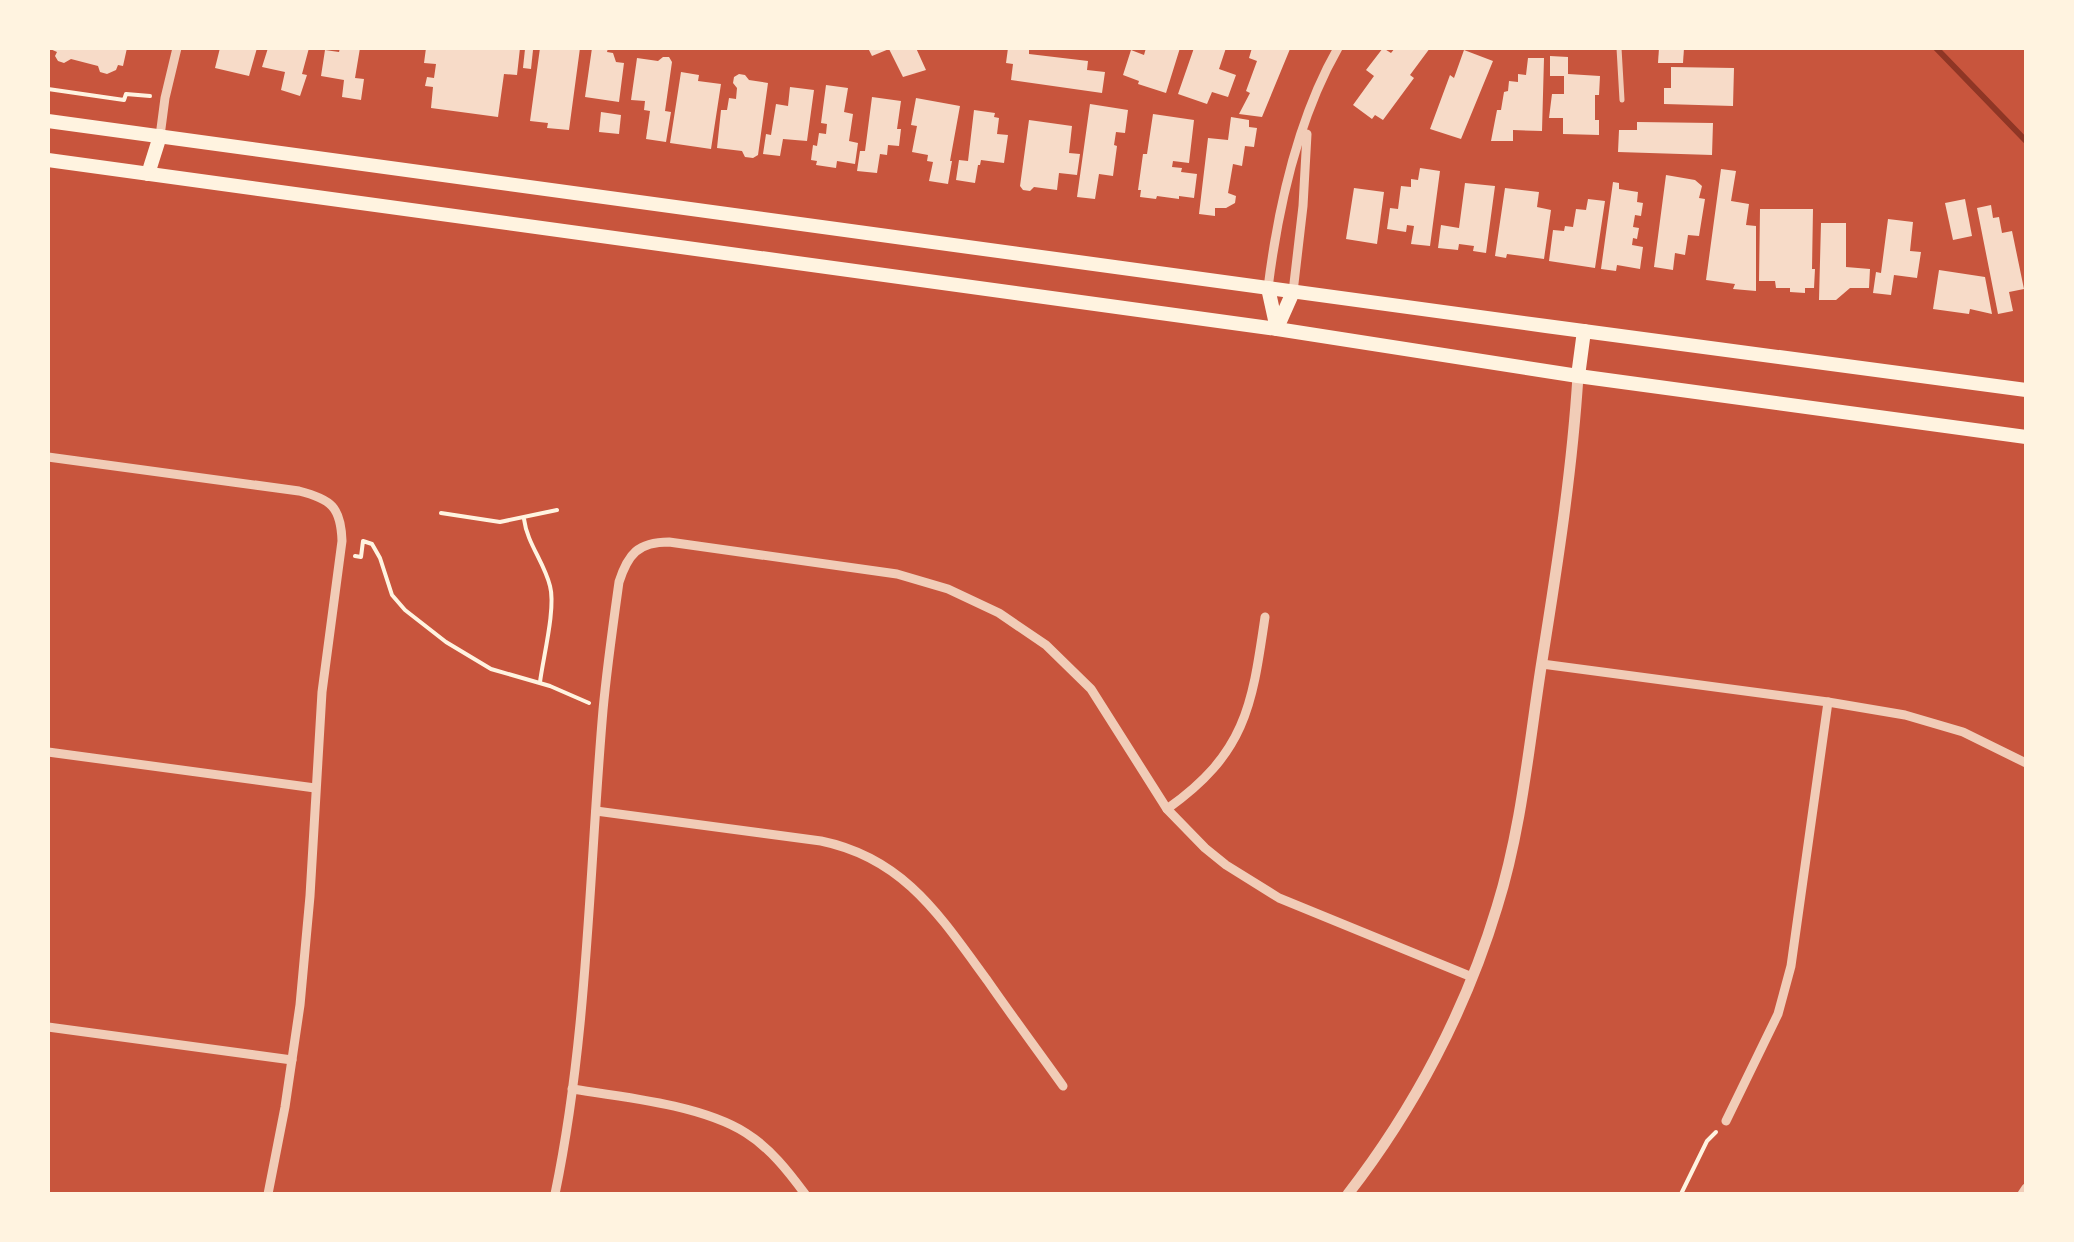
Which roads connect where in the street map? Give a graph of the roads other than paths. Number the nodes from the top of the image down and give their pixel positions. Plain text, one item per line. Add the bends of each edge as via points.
1 (177, 48) edge
2 (1338, 48) edge
3 (1619, 48) edge
4 (1622, 100) dead end
5 (1308, 116) junction
6 (48, 121) edge
7 (160, 136) junction
8 (48, 160) edge
9 (148, 174) junction
10 (1268, 288) junction
11 (1293, 292) junction
12 (1277, 330) junction
13 (1584, 331) junction
14 (1578, 376) junction
15 (2026, 390) edge
16 (2026, 437) edge
17 (48, 458) edge
18 (1265, 617) dead end
19 (1542, 664) junction
20 (1828, 702) junction
21 (48, 752) edge
22 (2026, 763) edge
23 (315, 788) junction
24 (1167, 808) junction
25 (596, 811) junction
26 (1472, 976) junction
27 (48, 1027) edge
28 (292, 1060) junction
29 (1064, 1086) dead end
30 (572, 1089) junction
31 (1726, 1122) road end
32 (2026, 1188) edge
33 (268, 1194) edge
34 (555, 1194) edge
35 (805, 1194) edge
36 (1348, 1194) edge
37 (2022, 1194) edge

1 - 7 street
2 - 5 street
3 - 4 lane
5 - 10 street via 1280,205
5 - 11 street
6 - 7 main road
7 - 9 main road
7 - 10 main road
8 - 9 main road
9 - 12 main road
10 - 11 main road
10 - 12 main road
11 - 12 main road
11 - 13 main road
12 - 14 main road
13 - 14 main road
13 - 15 main road
14 - 16 main road
14 - 19 street
17 - 23 street via 314,495 338,513 340,554
18 - 24 street via 1252,698 1238,735 1213,770
19 - 20 street
19 - 26 street via 1510,856
20 - 22 street via 1936,723
20 - 31 street via 1791,966 1778,1014
21 - 23 street
23 - 28 street
24 - 25 street via 1090,689 1046,646 974,600 896,574 658,542 631,555 619,582
24 - 26 street via 1216,856 1266,890
25 - 29 street via 821,841 874,859 925,898
25 - 30 street
26 - 36 street via 1415,1095
27 - 28 street
28 - 33 street
30 - 34 street
30 - 35 street via 726,1122 764,1147
32 - 37 street

